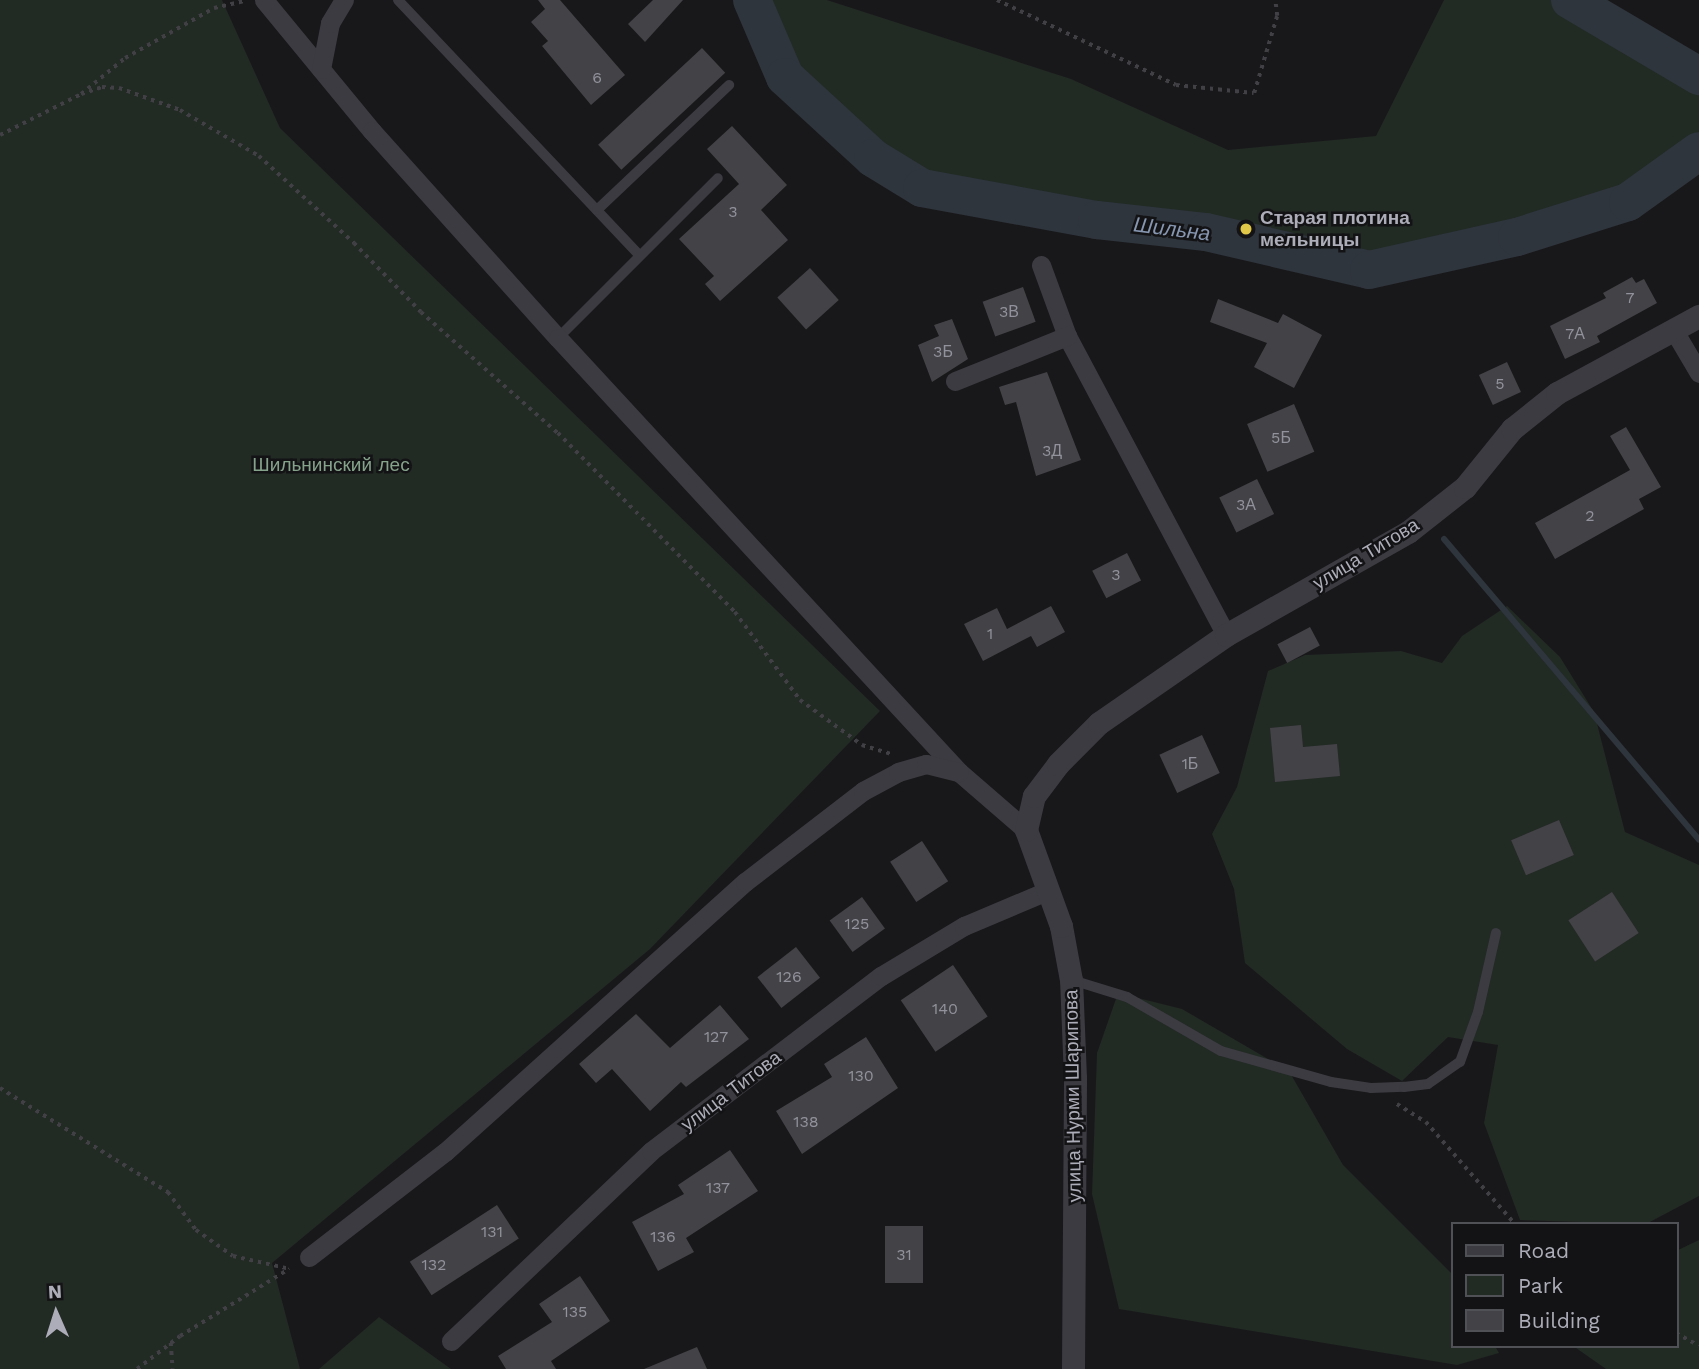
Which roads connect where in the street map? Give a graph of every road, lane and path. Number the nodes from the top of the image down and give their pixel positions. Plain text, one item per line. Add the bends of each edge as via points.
1 (249, 0) edge
2 (264, 0) edge
3 (344, 0) edge
4 (398, 0) edge
5 (997, 0) edge
6 (1275, 0) edge
7 (321, 69) junction
8 (729, 85) dead end
9 (81, 94) junction
10 (0, 135) edge
11 (718, 178) dead end
12 (597, 210) junction
13 (639, 255) junction
14 (1041, 265) dead end
15 (1699, 316) edge
16 (1673, 329) junction
17 (1068, 336) junction
18 (558, 338) junction
19 (1699, 373) edge
20 (955, 381) dead end
21 (1226, 635) junction
22 (926, 764) junction
23 (959, 772) junction
24 (1026, 830) junction
25 (1047, 891) junction
26 (1496, 933) dead end
27 (1071, 980) junction
28 (0, 1088) edge
29 (1371, 1088) junction
30 (1513, 1222) edge
31 (309, 1257) joint
32 (290, 1269) junction
33 (1678, 1334) edge
34 (451, 1341) dead end
35 (171, 1343) junction
36 (1699, 1346) edge
37 (137, 1369) edge
38 (173, 1369) edge
39 (1073, 1369) edge

1 - 9 path via 214,8 125,58
2 - 7 street
3 - 7 street via 330,23
4 - 12 lane
5 - 6 path via 1176,85 1254,93 1277,16
7 - 18 street
8 - 12 lane
9 - 10 path
9 - 22 path via 102,87 119,88 180,110 259,156 421,312 558,433 735,612 800,700 862,745
11 - 13 lane
12 - 13 lane
13 - 18 lane
14 - 17 street
15 - 16 street, улица Титова
16 - 19 street
16 - 21 street, улица Титова via 1557,393 1512,429 1465,487 1408,532
17 - 20 street
17 - 21 street
18 - 23 street
21 - 24 street, улица Титова via 1099,723 1034,796
22 - 23 street
22 - 31 street via 898,772 863,791 744,883 445,1152
23 - 24 street
24 - 25 street, улица Нурми Шарипова
25 - 27 street, улица Нурми Шарипова via 1061,926
25 - 34 street, улица Титова via 964,926 881,976 652,1151
26 - 29 lane via 1478,1012 1460,1062 1429,1084
27 - 29 lane via 1127,997 1221,1051
27 - 39 street, улица Нурми Шарипова
28 - 32 path via 168,1192 196,1230 233,1256
29 - 30 path via 1426,1122
31 - 32 path
32 - 35 path
33 - 36 path
35 - 37 path
35 - 38 path

